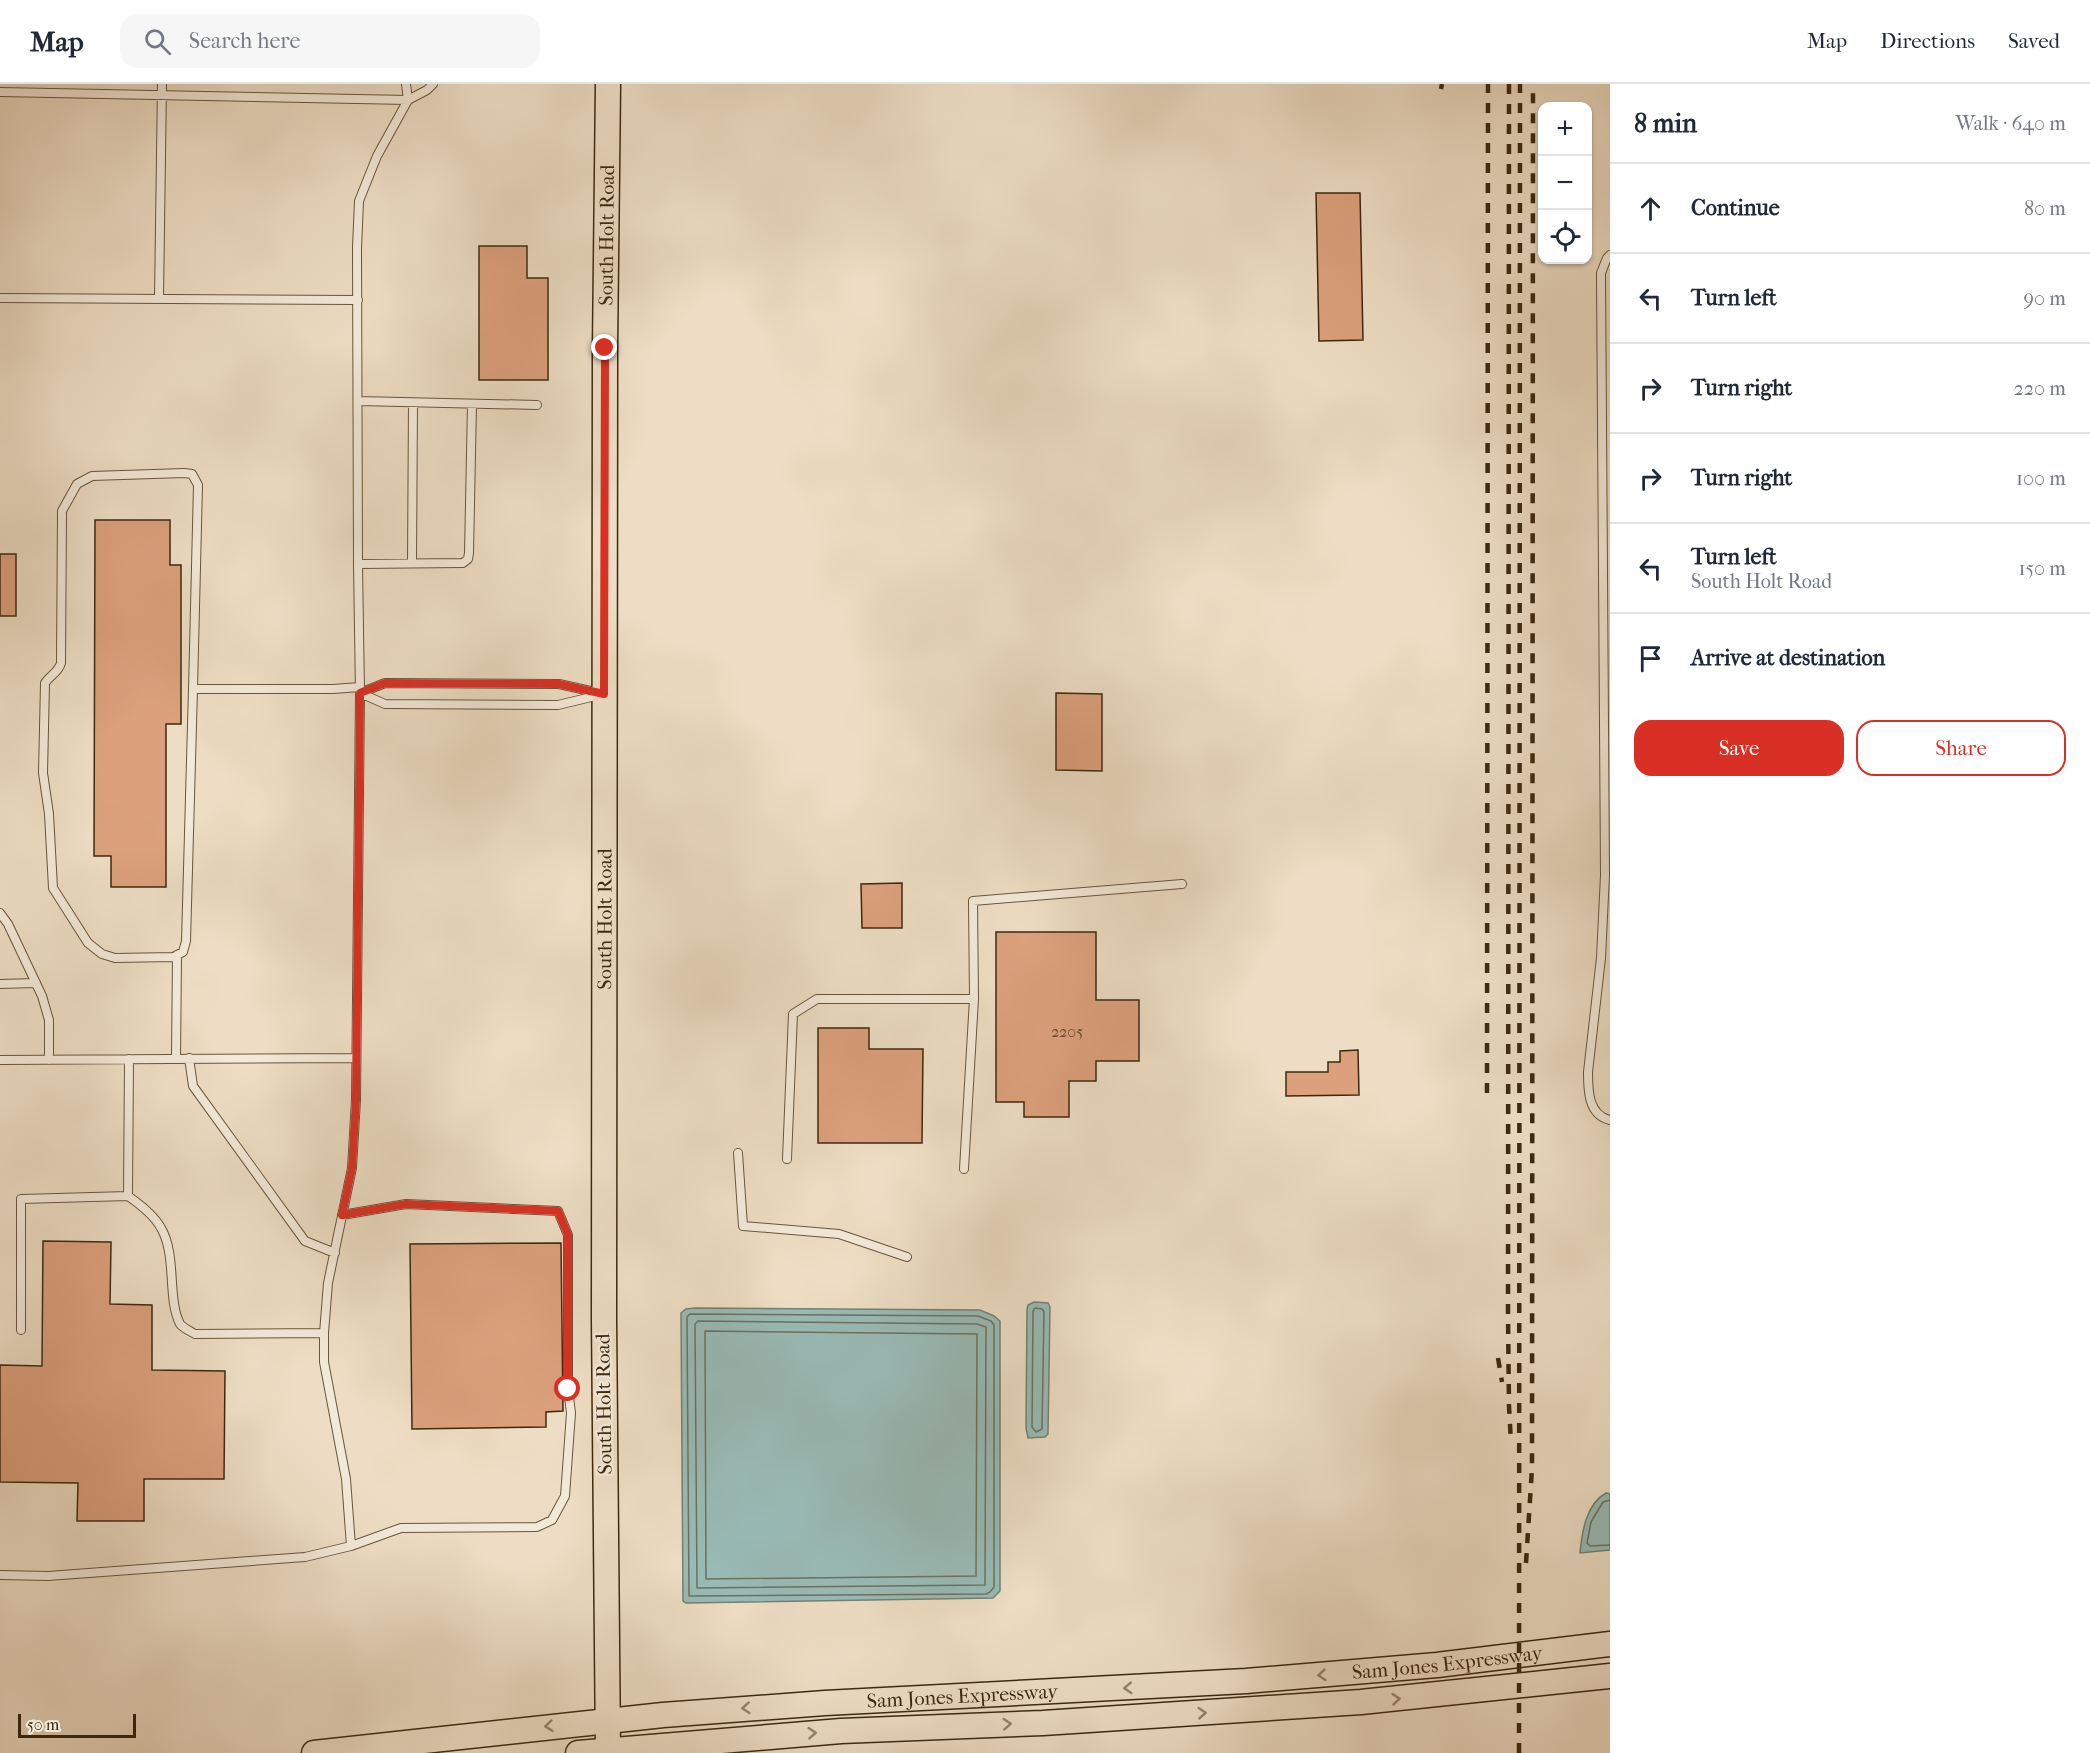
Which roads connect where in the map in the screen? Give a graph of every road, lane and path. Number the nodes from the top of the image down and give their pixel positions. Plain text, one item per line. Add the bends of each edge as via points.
1 (162, 84) edge
2 (406, 84) edge
3 (433, 84) edge
4 (608, 84) edge
5 (0, 92) edge
6 (162, 95) junction
7 (408, 100) junction
8 (1610, 255) edge
9 (0, 298) edge
10 (159, 299) junction
11 (357, 300) junction
12 (1606, 391) edge
13 (358, 401) junction
14 (414, 403) junction
15 (472, 404) junction
16 (537, 405) dead end
17 (412, 563) junction
18 (357, 564) junction
19 (1607, 639) edge
20 (193, 688) junction
21 (360, 690) junction
22 (604, 694) junction
23 (1607, 856) edge
24 (1182, 884) dead end
25 (0, 913) edge
26 (177, 955) junction
27 (36, 983) junction
28 (0, 984) edge
29 (974, 999) junction
30 (356, 1058) junction
31 (129, 1059) junction
32 (176, 1059) junction
33 (189, 1059) junction
34 (0, 1060) edge
35 (49, 1060) junction
36 (1610, 1120) edge
37 (738, 1153) dead end
38 (787, 1159) dead end
39 (964, 1169) dead end
40 (128, 1196) junction
41 (342, 1215) junction
42 (335, 1253) junction
43 (907, 1257) dead end
44 (21, 1330) dead end
45 (324, 1333) junction
46 (351, 1546) junction
47 (0, 1575) edge
48 (1610, 1644) edge
49 (1610, 1676) edge
50 (607, 1719) junction
51 (608, 1752) edge
52 (314, 1753) edge
53 (578, 1753) edge

1 - 6 lane
2 - 7 lane
3 - 7 lane
4 - 22 main road, South Holt Road
5 - 6 lane
6 - 7 lane
6 - 10 lane
7 - 11 lane via 377,156 359,201
8 - 12 lane via 1600,273
9 - 10 lane
10 - 11 lane
11 - 13 lane
12 - 19 lane
13 - 14 lane
13 - 18 lane
14 - 15 lane
14 - 17 lane
15 - 16 lane
15 - 17 lane via 468,559 463,563
17 - 18 lane
18 - 21 lane
19 - 23 lane
20 - 21 lane
20 - 26 lane via 186,941 183,952
20 - 26 lane via 198,485 192,474 184,473 92,476 77,484 62,512 61,663 45,683 43,773 53,888 88,943 102,954 115,958
21 - 22 lane via 385,683 559,684
21 - 22 lane via 385,704 558,705
21 - 30 lane
22 - 50 main road, South Holt Road
23 - 36 lane via 1588,1084 1592,1106
24 - 29 lane via 972,901
25 - 27 lane
26 - 32 lane
27 - 28 lane
27 - 35 lane via 49,1020
29 - 38 lane via 817,999 793,1014
29 - 39 lane
30 - 33 lane
30 - 41 lane via 352,1168
31 - 32 lane
31 - 35 lane
31 - 40 lane
32 - 33 lane
33 - 42 lane via 193,1086 305,1241
34 - 35 lane
37 - 43 lane via 743,1226 839,1234
40 - 44 lane via 21,1199
40 - 45 lane via 143,1206 161,1228 169,1248 181,1325 195,1334
41 - 42 lane
41 - 46 lane via 406,1204 558,1211 568,1235 571,1413 565,1496 552,1520 537,1527 401,1528
42 - 45 lane
45 - 46 lane via 324,1362 346,1479
46 - 47 lane via 304,1557 48,1576
48 -> 50 main road, Sam Jones Expressway via 1437,1665 1246,1681 825,1703
51 -> 49 main road, Sam Jones Expressway via 841,1731 1349,1703
50 - 51 main road, South Holt Road
50 -> 52 main road, Sam Jones Expressway
51 - 53 main road, Sam Jones Expressway

